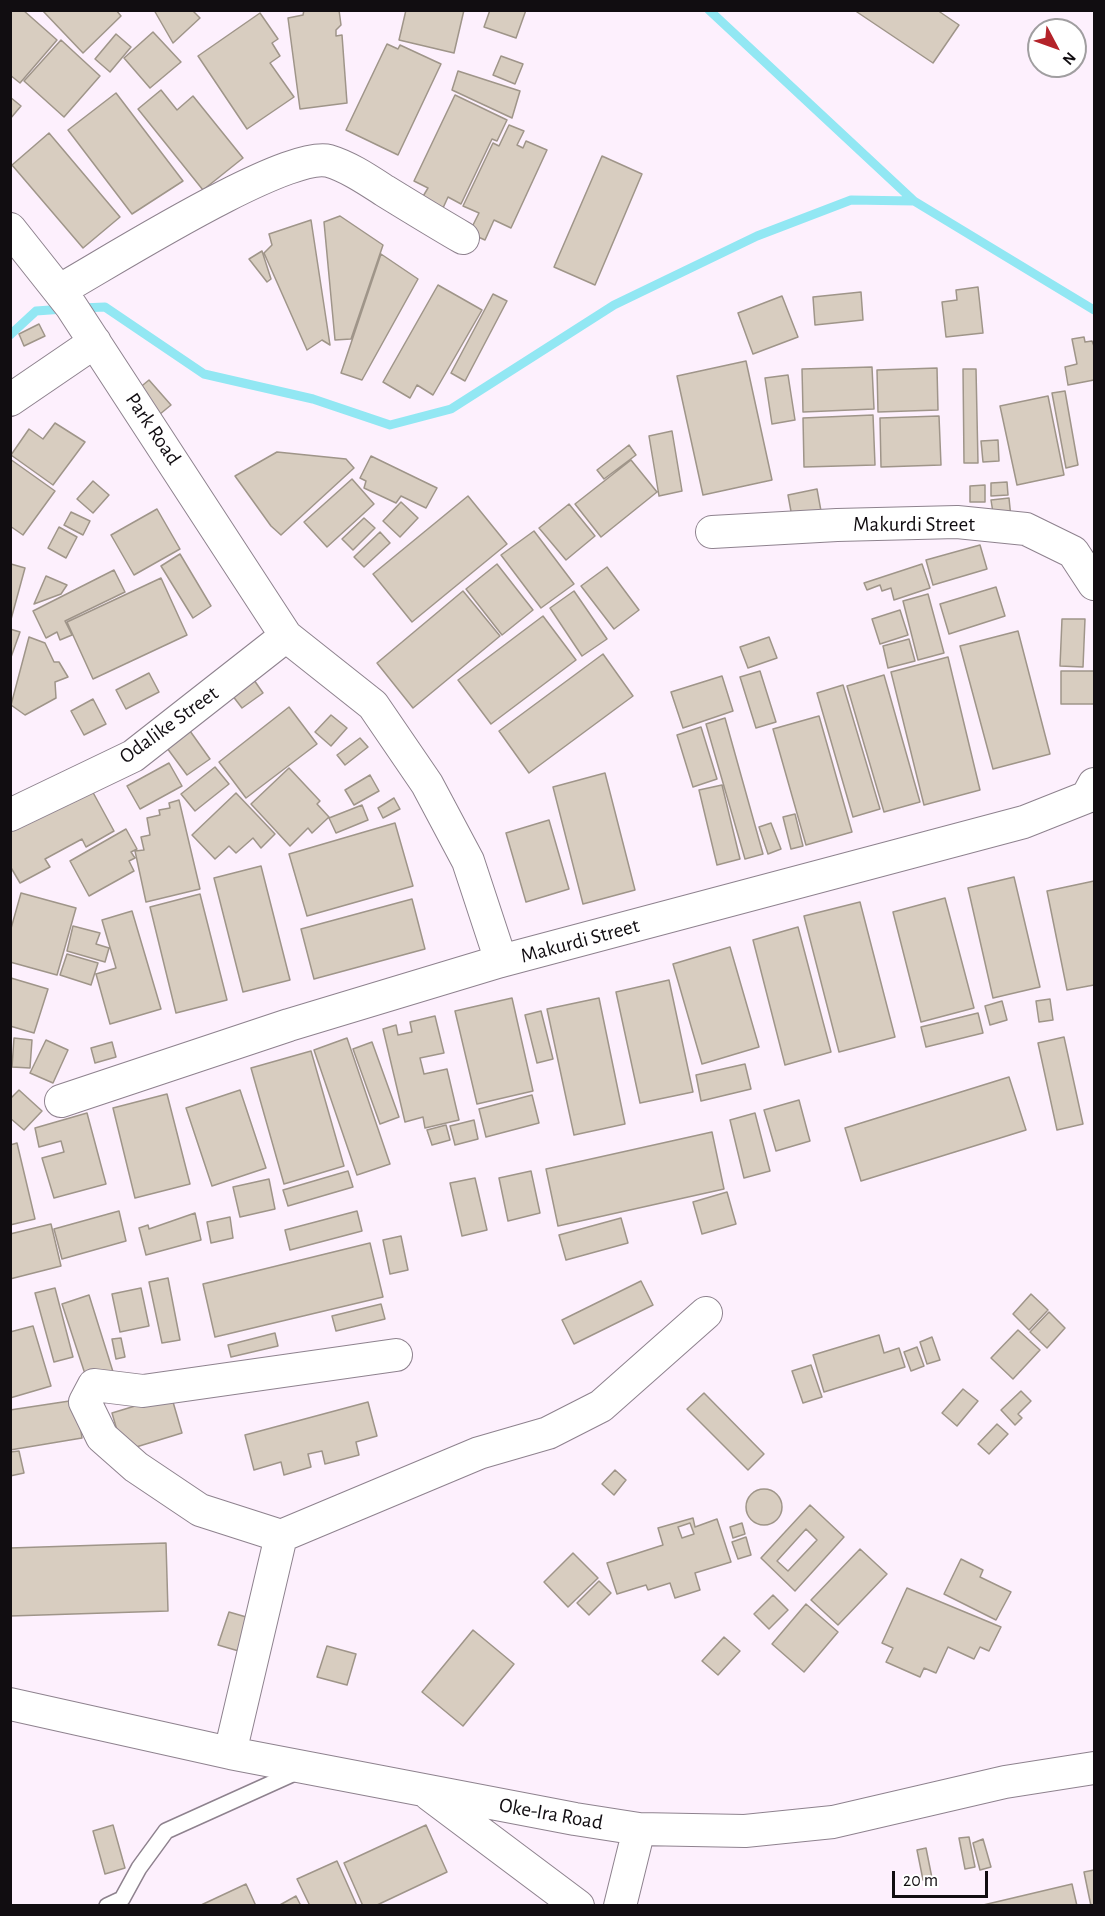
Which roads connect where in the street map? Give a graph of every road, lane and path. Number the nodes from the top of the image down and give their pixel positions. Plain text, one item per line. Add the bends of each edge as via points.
1 (10, 230) edge
2 (463, 238) dead end
3 (78, 317) junction
4 (10, 400) edge
5 (712, 532) dead end
6 (1095, 584) edge
7 (286, 636) junction
8 (1095, 784) edge
9 (10, 815) edge
10 (501, 961) junction
11 (61, 1101) dead end
12 (706, 1313) dead end
13 (396, 1355) dead end
14 (281, 1536) junction
15 (10, 1704) edge
16 (230, 1752) junction
17 (307, 1768) junction
18 (1095, 1768) edge
19 (424, 1791) junction
20 (639, 1829) junction
21 (107, 1905) edge
22 (578, 1905) edge
23 (620, 1905) edge

1 - 3 street, Park Road
2 - 3 street via 357,174 327,161 302,164 213,201
3 - 4 street
3 - 7 street, Park Road
5 - 6 street, Makurdi Street via 957,522 1026,529 1073,552
7 - 9 street, Odalike Street via 133,756
7 - 10 street, Park Road via 373,705 428,784 468,861
8 - 10 street, Makurdi Street via 1087,797 991,832
10 - 11 street, Makurdi Street via 289,1025
12 - 14 street via 601,1406 548,1433 479,1453
13 - 14 street via 143,1391 94,1385 85,1402 102,1437 136,1467 200,1510
14 - 16 street
15 - 16 street, Oke-Ira Road
16 - 17 street, Oke-Ira Road
17 - 19 street, Oke-Ira Road
17 - 21 lane via 166,1831 122,1899
18 - 20 street, Oke-Ira Road via 1005,1782 833,1822 745,1831
19 - 20 street, Oke-Ira Road
19 - 22 street
20 - 23 street

